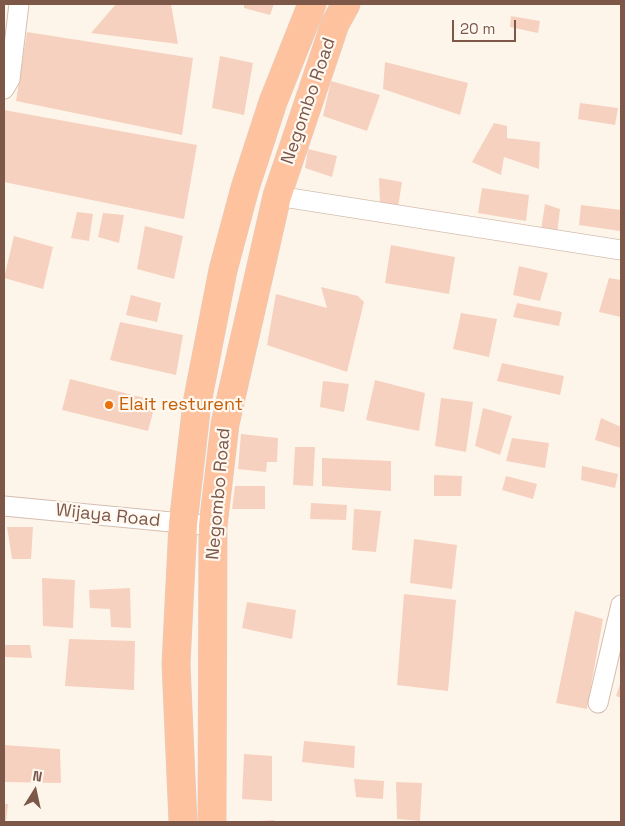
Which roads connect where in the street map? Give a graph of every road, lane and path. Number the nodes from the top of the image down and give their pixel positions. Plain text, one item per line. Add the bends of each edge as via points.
1 (19, 4) edge
2 (312, 4) edge
3 (346, 4) edge
4 (4, 89) edge
5 (277, 196) junction
6 (621, 250) edge
7 (4, 506) edge
8 (183, 524) junction
9 (213, 526) junction
10 (621, 605) edge
11 (616, 651) edge
12 (598, 703) dead end
13 (183, 822) edge
14 (212, 822) edge

1 - 4 street via 10,79
2 - 8 highway, Negombo Road via 273,102 244,188 223,270 197,403
3 - 5 highway, Negombo Road via 336,24
5 - 6 street
5 - 9 highway, Negombo Road via 225,424
7 - 8 street, Wijaya Road
8 - 9 street, Wijaya Road
8 - 13 highway, Negombo Road via 176,664
9 - 14 highway, Negombo Road
10 - 11 street
11 - 12 street

